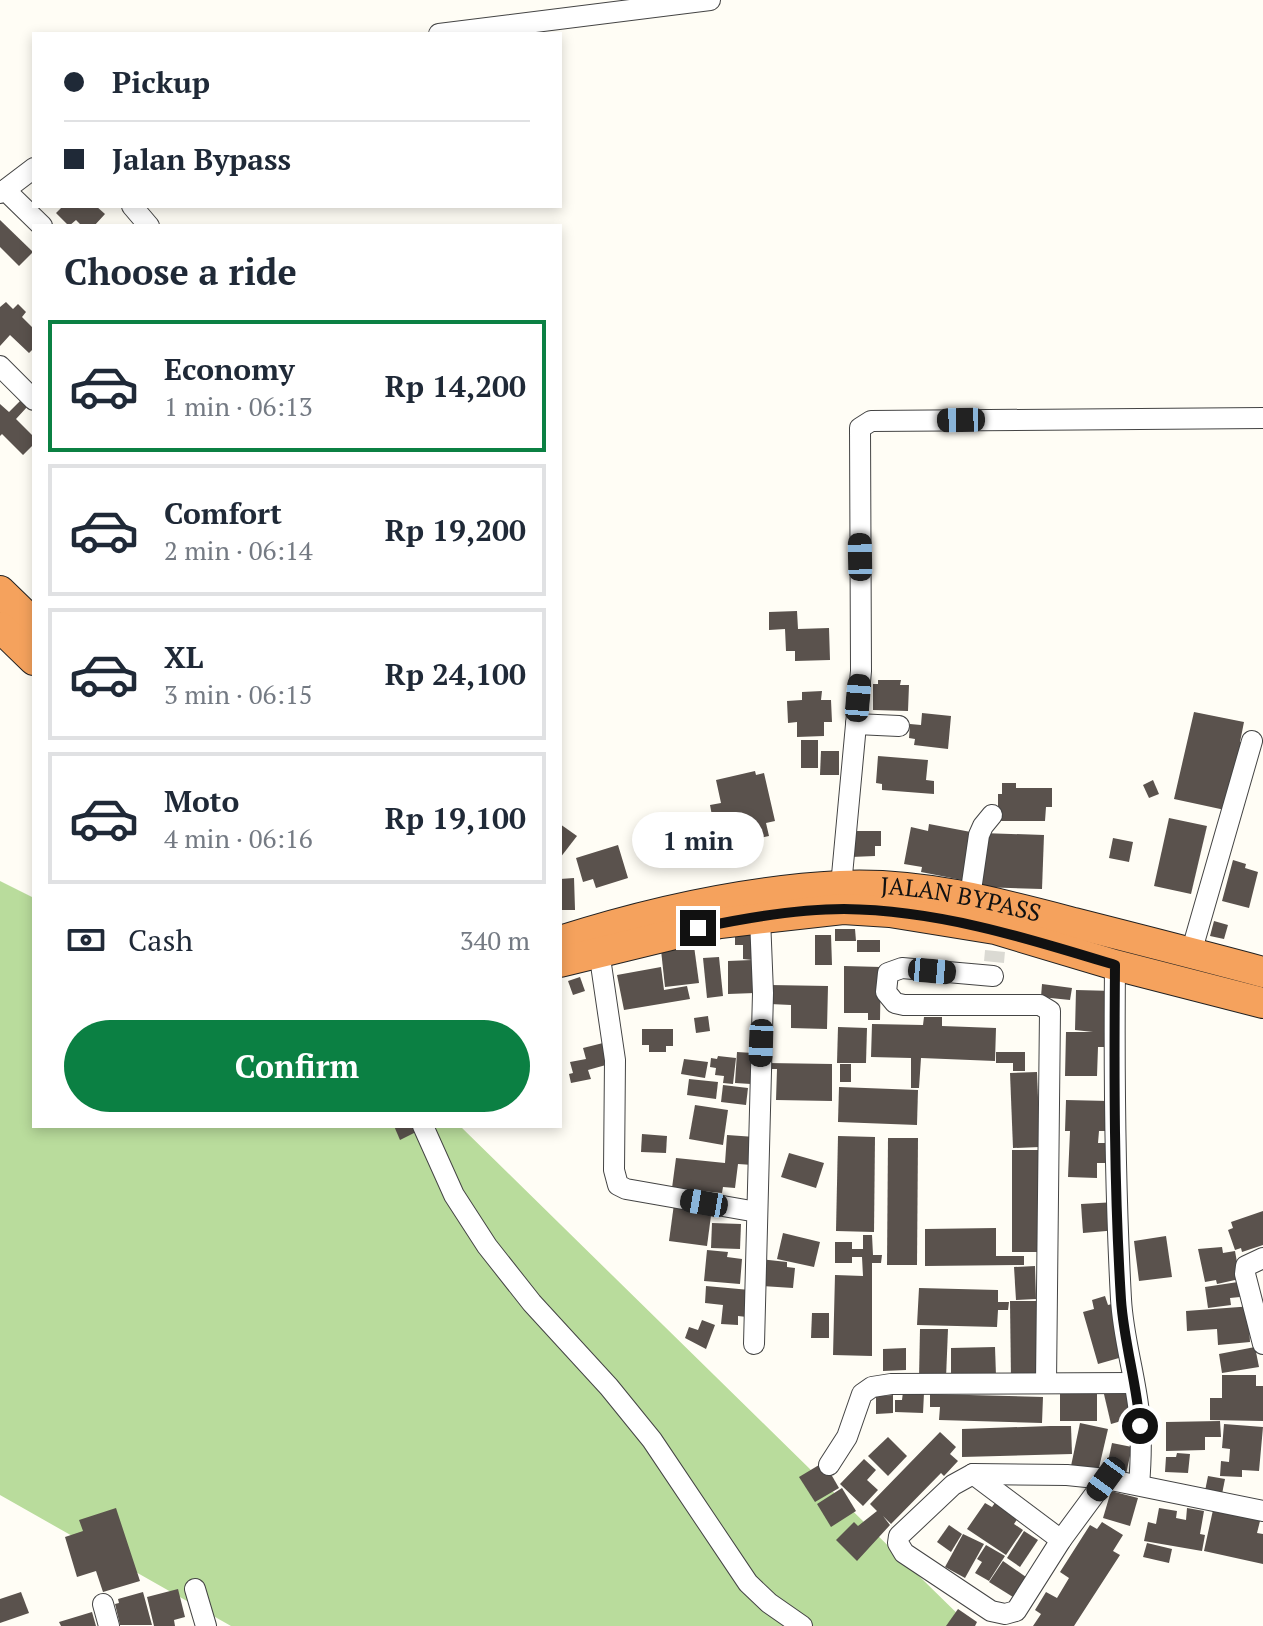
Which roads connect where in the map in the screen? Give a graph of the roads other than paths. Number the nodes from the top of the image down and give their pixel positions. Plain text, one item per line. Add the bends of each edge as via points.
1 (710, 0) edge
2 (455, 32) edge
3 (32, 170) edge
4 (2, 192) edge
5 (134, 208) edge
6 (40, 224) edge
7 (147, 224) edge
8 (0, 366) edge
9 (32, 398) edge
10 (1263, 418) edge
11 (0, 591) edge
12 (32, 622) edge
13 (0, 627) edge
14 (32, 658) edge
15 (856, 724) junction
16 (899, 726) dead end
17 (1252, 741) dead end
18 (992, 815) dead end
19 (841, 886) junction
20 (760, 918) junction
21 (991, 936) junction
22 (562, 940) edge
23 (599, 951) junction
24 (1191, 953) junction
25 (562, 961) edge
26 (1115, 965) junction
27 (1263, 972) edge
28 (1263, 1003) edge
29 (990, 1004) junction
30 (424, 1128) edge
31 (757, 1212) junction
32 (1263, 1258) edge
33 (754, 1344) dead end
34 (1263, 1344) edge
35 (1046, 1383) junction
36 (1134, 1383) junction
37 (829, 1465) dead end
38 (973, 1474) junction
39 (1106, 1479) junction
40 (1139, 1485) junction
41 (1262, 1504) edge
42 (1061, 1540) junction
43 (195, 1589) dead end
44 (103, 1604) dead end
45 (109, 1626) edge
46 (206, 1626) edge
47 (802, 1626) edge

1 - 2 street
3 - 4 street
4 - 6 street
5 - 7 street
8 - 9 street
10 - 15 street via 864,424 858,434 862,619
11 - 12 highway
13 - 14 highway
15 - 16 street
15 - 19 street
17 - 24 street
18 - 21 street via 979,835
19 - 21 highway, JALAN BYPASS via 885,887
19 - 22 highway, JALAN BYPASS via 653,913
20 - 21 highway, JALAN BYPASS via 843,909 890,912
20 - 23 highway, JALAN BYPASS
20 - 31 street
21 - 24 highway, JALAN BYPASS
21 - 26 highway, JALAN BYPASS
21 - 29 street
21 - 29 street via 894,969 888,973 886,992 904,1005
23 - 25 highway, JALAN BYPASS
23 - 31 street via 615,1060 618,1185
24 - 27 highway, JALAN BYPASS
26 - 28 highway, JALAN BYPASS
26 - 36 street via 1121,1301
29 - 35 street via 1040,1005 1051,1017
30 - 47 street via 450,1187 487,1246 652,1440 748,1583
31 - 33 street
32 - 34 street via 1249,1262 1245,1274
35 - 36 street
35 - 37 street via 891,1384 866,1389
36 - 40 street via 1142,1443
38 - 39 street
38 - 42 street
38 - 42 street via 953,1485 899,1536 904,1553 991,1611 1005,1614 1016,1611
39 - 40 street
39 - 42 street
40 - 41 street
43 - 46 street
44 - 45 street

